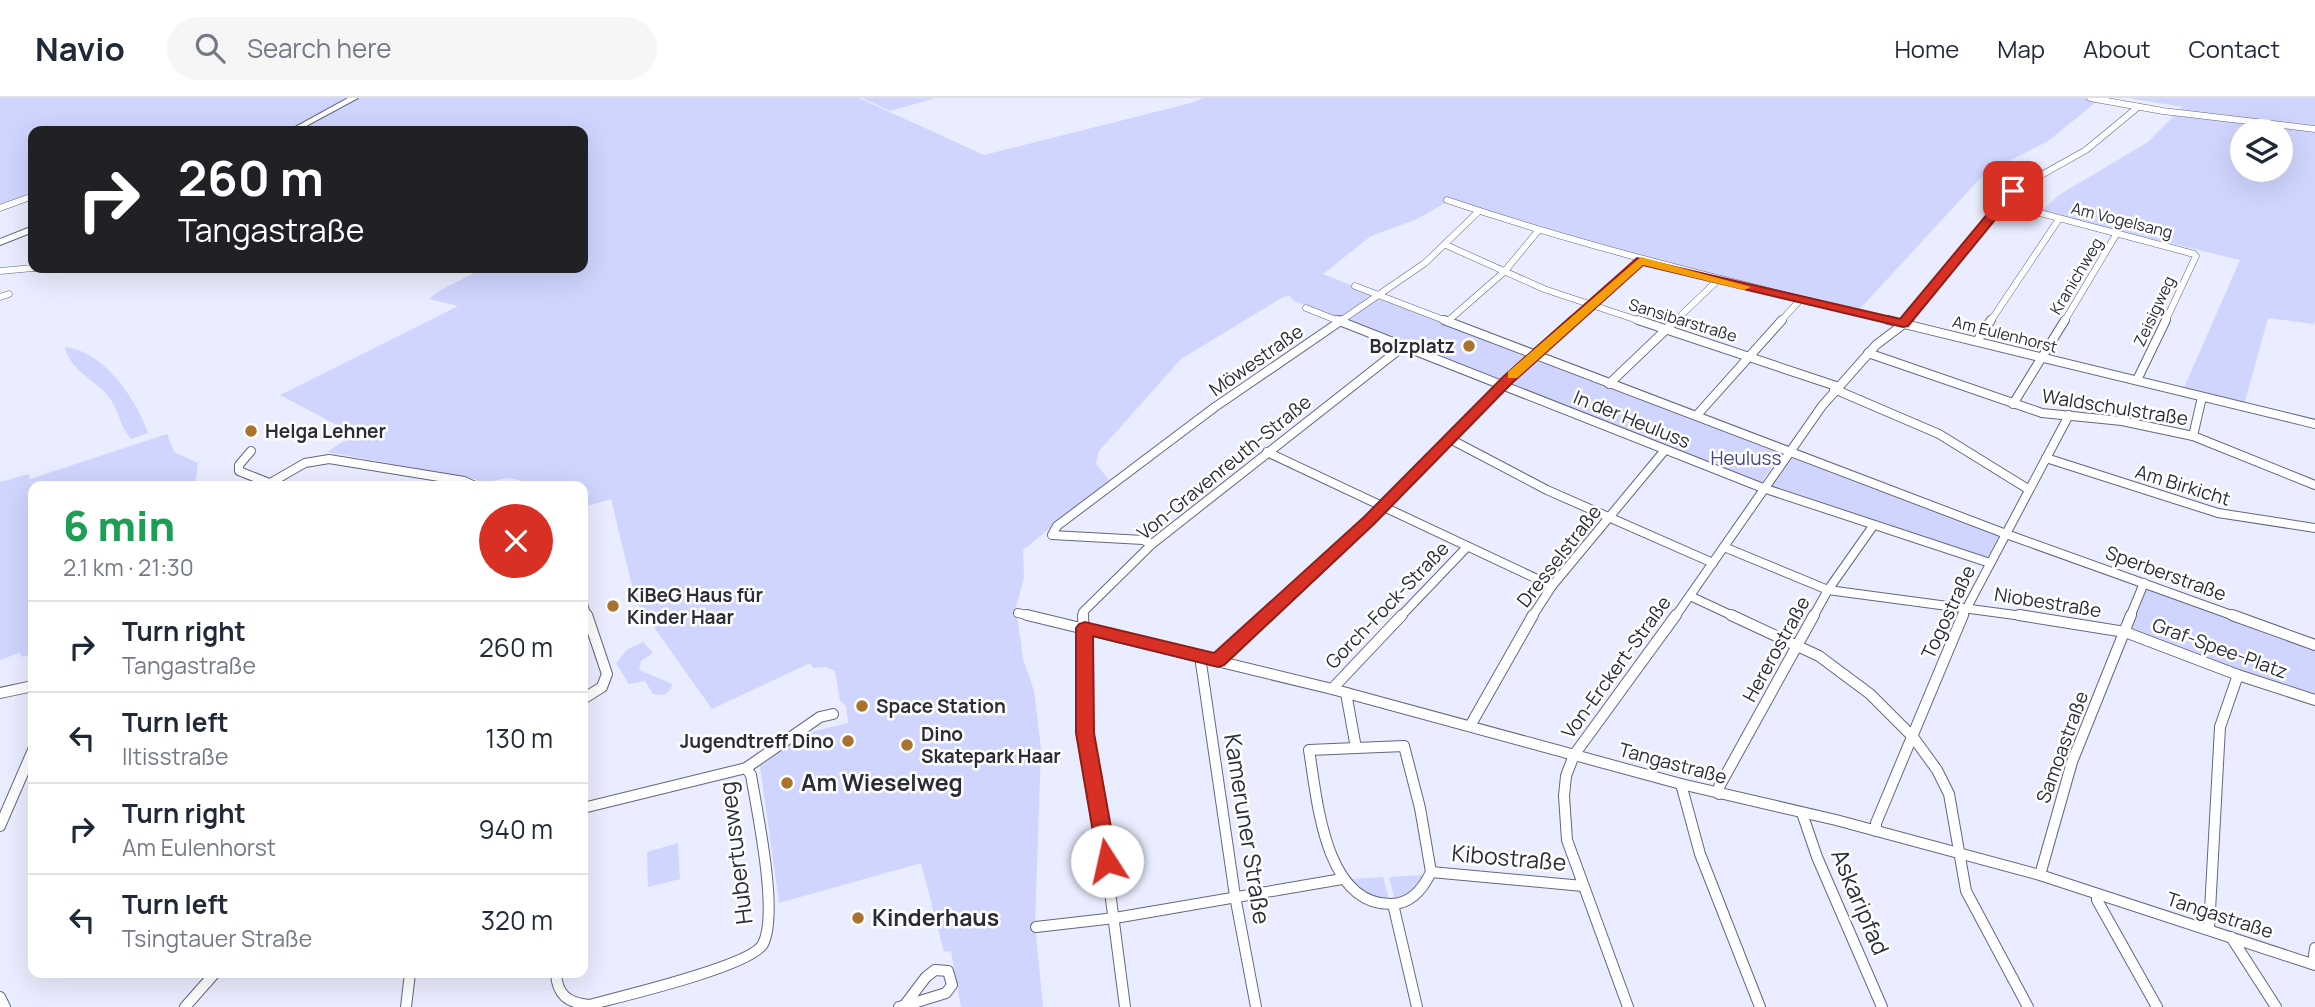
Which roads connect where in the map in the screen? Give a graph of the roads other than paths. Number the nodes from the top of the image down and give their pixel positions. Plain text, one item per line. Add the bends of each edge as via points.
1 (354, 98) edge
2 (2090, 98) edge
3 (2138, 107) junction
4 (301, 126) edge
5 (2315, 129) edge
6 (28, 198) edge
7 (1447, 200) dead end
8 (2002, 203) junction
9 (0, 208) edge
10 (1479, 211) junction
11 (2059, 219) junction
12 (28, 231) edge
13 (1538, 231) junction
14 (2117, 233) junction
15 (0, 242) edge
16 (1446, 245) junction
17 (2194, 254) joint
18 (1641, 260) junction
19 (28, 268) edge
20 (0, 271) edge
21 (1504, 272) junction
22 (1717, 280) junction
23 (1355, 286) dead end
24 (9, 294) dead end
25 (1379, 295) junction
26 (0, 297) edge
27 (1800, 300) junction
28 (1588, 305) junction
29 (1306, 308) dead end
30 (1341, 320) junction
31 (1449, 320) junction
32 (1903, 324) junction
33 (1664, 329) junction
34 (1977, 341) junction
35 (1405, 345) junction
36 (1868, 353) junction
37 (1534, 355) junction
38 (1748, 355) junction
39 (2041, 357) junction
40 (2137, 380) junction
41 (1609, 384) junction
42 (1503, 385) junction
43 (1835, 388) junction
44 (2202, 397) junction
45 (2014, 404) junction
46 (1697, 415) junction
47 (2070, 415) junction
48 (2315, 424) edge
49 (2193, 436) junction
50 (1450, 439) junction
51 (1665, 450) junction
52 (1787, 450) junction
53 (251, 451) dead end
54 (1266, 452) junction
55 (2046, 458) junction
56 (259, 481) edge
57 (274, 481) edge
58 (464, 481) edge
59 (2315, 485) edge
60 (1763, 488) junction
61 (2028, 489) junction
62 (1382, 507) junction
63 (1611, 517) junction
64 (1873, 526) junction
65 (2315, 528) edge
66 (2006, 534) junction
67 (1052, 535) joint
68 (1152, 544) junction
69 (1467, 547) junction
70 (1724, 547) junction
71 (1713, 563) junction
72 (1990, 564) junction
73 (2144, 583) junction
74 (1552, 586) junction
75 (1828, 590) junction
76 (1689, 596) junction
77 (1966, 607) junction
78 (1018, 613) dead end
79 (588, 619) edge
80 (1085, 628) junction
81 (2124, 632) junction
82 (1799, 645) junction
83 (2315, 645) edge
84 (1204, 657) junction
85 (1218, 660) junction
86 (2238, 675) junction
87 (28, 687) edge
88 (1332, 689) junction
89 (0, 693) edge
90 (1346, 693) junction
91 (588, 696) edge
92 (2315, 700) edge
93 (833, 714) dead end
94 (1469, 726) junction
95 (1913, 737) junction
96 (1356, 748) junction
97 (1574, 755) junction
98 (28, 761) edge
99 (746, 768) junction
100 (1681, 784) junction
101 (1719, 793) junction
102 (588, 807) edge
103 (1802, 813) junction
104 (0, 825) edge
105 (1876, 831) junction
106 (1959, 853) junction
107 (1431, 872) junction
108 (2040, 875) junction
109 (1342, 879) junction
110 (1583, 886) junction
111 (2097, 894) junction
112 (1235, 896) junction
113 (1393, 904) junction
114 (1115, 918) junction
115 (1036, 927) dead end
116 (2209, 929) junction
117 (2231, 937) junction
118 (2315, 948) edge
119 (2314, 964) edge
120 (210, 978) edge
121 (409, 978) edge
122 (556, 978) edge
123 (0, 997) edge
124 (5, 1007) edge
125 (186, 1007) edge
126 (406, 1007) edge
127 (1125, 1007) edge
128 (1256, 1007) edge
129 (1417, 1007) edge
130 (1628, 1007) edge
131 (1760, 1007) edge
132 (1882, 1007) edge
133 (2028, 1007) edge
134 (2157, 1007) edge
135 (2276, 1007) edge

1 - 4 main road
2 - 3 street
3 - 5 street
3 - 8 street, Von-Erckert-Straße via 2086,150 2013,191
6 - 9 street
7 - 10 street, Am Eulenhorst
8 - 11 street, Am Vogelsang
8 - 32 street, Von-Erckert-Straße
10 - 13 street, Am Eulenhorst
10 - 16 street, Möwestraße
11 - 14 street, Am Vogelsang
11 - 34 street
12 - 15 main road
13 - 18 street, Am Eulenhorst
13 - 21 street
14 - 17 street, Am Vogelsang
14 - 39 street, Kranichweg
16 - 21 street, Sansibarstraße
16 - 25 street, Möwestraße
17 - 40 street, Zeisigweg
18 - 22 street, Am Eulenhorst
18 - 28 street
19 - 20 street
21 - 28 street, Sansibarstraße
21 - 31 street
22 - 27 street, Am Eulenhorst
22 - 33 street
23 - 25 street, In der Heuluss
24 - 26 street
25 - 30 street, Möwestraße
25 - 31 street, In der Heuluss
27 - 32 street, Am Eulenhorst
27 - 38 street
28 - 33 street, Sansibarstraße
28 - 37 street
29 - 30 street, In der Heuluss
30 - 35 street, In der Heuluss
30 - 67 street, Möwestraße via 1200,418 1057,526
31 - 37 street, In der Heuluss
32 - 34 street, Am Eulenhorst
32 - 36 street, Von-Erckert-Straße
33 - 38 street, Sansibarstraße
33 - 41 street
34 - 39 street, Am Eulenhorst
35 - 42 street, In der Heuluss
35 - 54 street, Von-Gravenreuth-Straße
36 - 43 street, Von-Erckert-Straße
36 - 45 street, Waldschulstraße
37 - 41 street, In der Heuluss
37 - 42 street
38 - 43 street, Sansibarstraße
38 - 46 street
39 - 40 street, Am Eulenhorst
39 - 45 street, Kranichweg
40 - 44 street, Am Eulenhorst
41 - 46 street, In der Heuluss
42 - 50 street
42 - 51 street, In der Heuluss
43 - 52 street, Von-Erckert-Straße
43 - 61 street, Sansibarstraße via 1939,433
44 - 48 street, Am Eulenhorst
44 - 49 street
45 - 47 street, Waldschulstraße
46 - 52 street, In der Heuluss
47 - 49 street, Waldschulstraße
47 - 55 street, Togostraße
49 - 59 street, Waldschulstraße
50 - 62 street
50 - 63 street via 1547,490
51 - 60 street, In der Heuluss
51 - 63 street, Dresselstraße
52 - 60 street, Von-Erckert-Straße
52 - 66 street, In der Heuluss
53 - 56 street via 239,471
54 - 62 street
54 - 68 street, Von-Gravenreuth-Straße
55 - 61 street, Togostraße
55 - 65 street, Am Birkicht via 2218,513
57 - 58 street via 305,463 329,459
60 - 64 street, In der Heuluss
60 - 70 street, Von-Erckert-Straße
61 - 66 street, Togostraße
62 - 69 street
62 - 85 street
63 - 71 street
63 - 74 street, Dresselstraße
64 - 72 street, In der Heuluss
64 - 75 street, Hererostraße
66 - 72 street, Togostraße
66 - 73 street, Sperberstraße
67 - 68 street
68 - 80 street, Von-Gravenreuth-Straße via 1087,606
69 - 74 street
69 - 88 street, Gorch-Fock-Straße
70 - 71 street, Von-Erckert-Straße
70 - 75 street, Niobestraße
71 - 76 street, Von-Erckert-Straße
72 - 77 street, Togostraße
73 - 81 street, Graf-Spee-Platz
73 - 83 street, Sperberstraße
74 - 94 street, Dresselstraße
75 - 77 street, Niobestraße
75 - 82 street, Hererostraße
76 - 82 street
76 - 97 street, Von-Erckert-Straße
77 - 81 street, Niobestraße
77 - 95 street, Togostraße
78 - 80 street, Tangastraße
79 - 91 street via 607,674 602,687
80 - 84 street, Tangastraße
80 - 114 street via 1088,759
81 - 86 street, Graf-Spee-Platz
81 - 108 street, Samoastraße via 2072,762
82 - 95 street via 1856,681
82 - 101 street, Hererostraße
84 - 85 street, Tangastraße
84 - 112 street, Kameruner Straße via 1201,663
85 - 88 street, Tangastraße
86 - 92 street, Graf-Spee-Platz
86 - 116 street via 2220,727
87 - 89 street
88 - 90 street, Tangastraße
90 - 94 street, Tangastraße
90 - 96 street
93 - 99 street
94 - 97 street, Tangastraße
95 - 105 street, Togostraße via 1875,823
95 - 106 street via 1949,794
96 - 107 street via 1404,746
96 - 109 street via 1309,750 1321,816
97 - 100 street, Tangastraße
97 - 110 street, Von-Erckert-Straße via 1566,776 1563,815
98 - 104 street
99 - 102 street
99 - 122 street, Hubertusweg via 751,775 769,915 763,944 726,967 589,1005 572,1004 562,996 555,987
100 - 101 street, Tangastraße
100 - 131 street via 1700,854
101 - 103 street, Tangastraße
103 - 105 street, Tangastraße
103 - 132 street, Askaripfad
105 - 106 street, Tangastraße
106 - 108 street, Tangastraße
106 - 133 street via 1966,891
107 - 110 street, Kibostraße
107 - 113 street via 1419,892
108 - 111 street, Tangastraße
109 - 112 street
109 - 113 street via 1363,896
110 - 130 street, Von-Erckert-Straße
111 - 116 street, Tangastraße
111 - 134 street
112 - 114 street
112 - 128 street, Kameruner Straße
113 - 129 street
114 - 115 street
114 - 127 street
116 - 117 street, Tangastraße
117 - 119 street, Tangastraße
117 - 135 street
118 - 119 street
120 - 125 street
121 - 126 street
123 - 124 street

